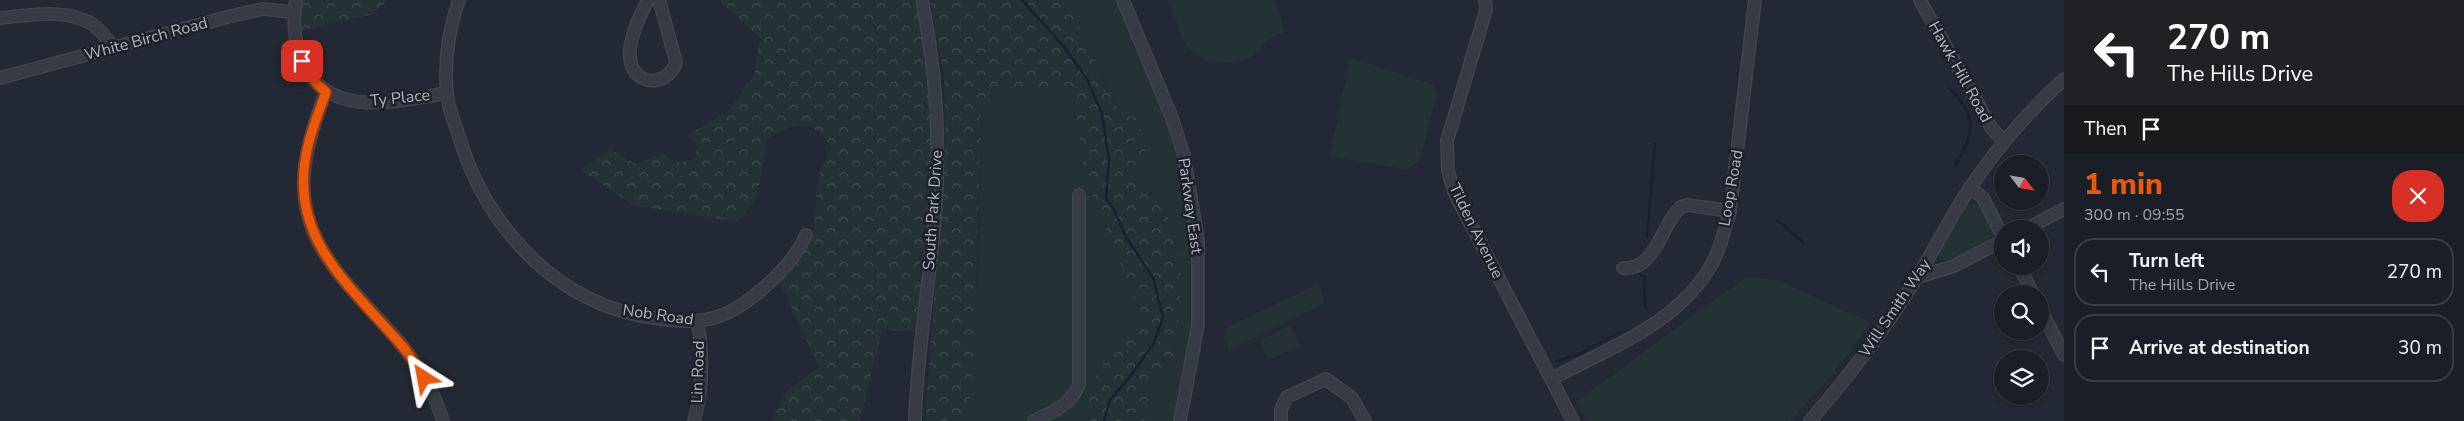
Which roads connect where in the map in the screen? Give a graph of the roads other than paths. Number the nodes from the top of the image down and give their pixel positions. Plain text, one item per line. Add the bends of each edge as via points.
1 (458, 0) edge
2 (648, 0) edge
3 (659, 0) edge
4 (922, 0) edge
5 (1123, 0) edge
6 (1485, 0) edge
7 (1755, 0) edge
8 (1920, 0) edge
9 (295, 6) edge
10 (0, 18) edge
11 (113, 47) junction
12 (0, 78) edge
13 (2064, 79) edge
14 (326, 92) junction
15 (447, 92) junction
16 (2004, 141) junction
17 (1970, 187) junction
18 (1079, 195) dead end
19 (2064, 209) edge
20 (1730, 211) junction
21 (1994, 220) edge
22 (2043, 220) edge
23 (806, 235) dead end
24 (1994, 245) edge
25 (1623, 268) dead end
26 (1918, 277) junction
27 (698, 322) junction
28 (2049, 326) edge
29 (2064, 355) edge
30 (1551, 379) junction
31 (443, 421) edge
32 (694, 421) edge
33 (915, 421) edge
34 (1034, 421) edge
35 (1180, 421) edge
36 (1281, 421) edge
37 (1365, 421) edge
38 (1573, 421) edge
39 (1810, 421) edge

1 - 15 street, Nob Road via 451,28
2 - 3 street via 633,36 630,55 632,67 639,76 660,80 668,76 676,62
4 - 33 street, South Park Drive via 933,67 938,131 937,179
5 - 35 street, Parkway East via 1172,118 1184,156 1198,240 1198,325
6 - 30 street, Tilden Avenue via 1486,10 1450,128 1446,154 1448,171 1454,192
7 - 20 street, Loop Road
8 - 16 street, Hawk Hill Road via 1992,129
9 - 11 street, White Birch Road via 231,16
9 - 14 street via 297,49 308,73
10 - 11 street via 76,17 92,24
11 - 12 street, White Birch Road
13 - 16 street, Will Smith Way
14 - 15 street, Ty Place via 343,99 383,102
14 - 31 street via 307,147 304,191 311,225 339,277 404,348 424,378
15 - 27 street, Nob Road via 475,181 491,211 510,237 545,271 606,307 635,316
16 - 17 street, Will Smith Way
17 - 21 street via 1983,198
17 - 26 street, Will Smith Way
18 - 34 street via 1079,385 1066,405
19 - 22 street
20 - 25 street via 1682,207 1643,263 1632,269
20 - 30 street, Loop Road via 1713,261 1698,285 1675,310
23 - 27 street, Nob Road via 783,269 753,297 720,316
24 - 26 street via 1954,266
26 - 39 street, Will Smith Way via 1860,360
27 - 32 street, Lin Road via 701,382
28 - 29 street
30 - 38 street, Tilden Avenue
36 - 37 street via 1281,409 1287,397 1326,379 1352,398

